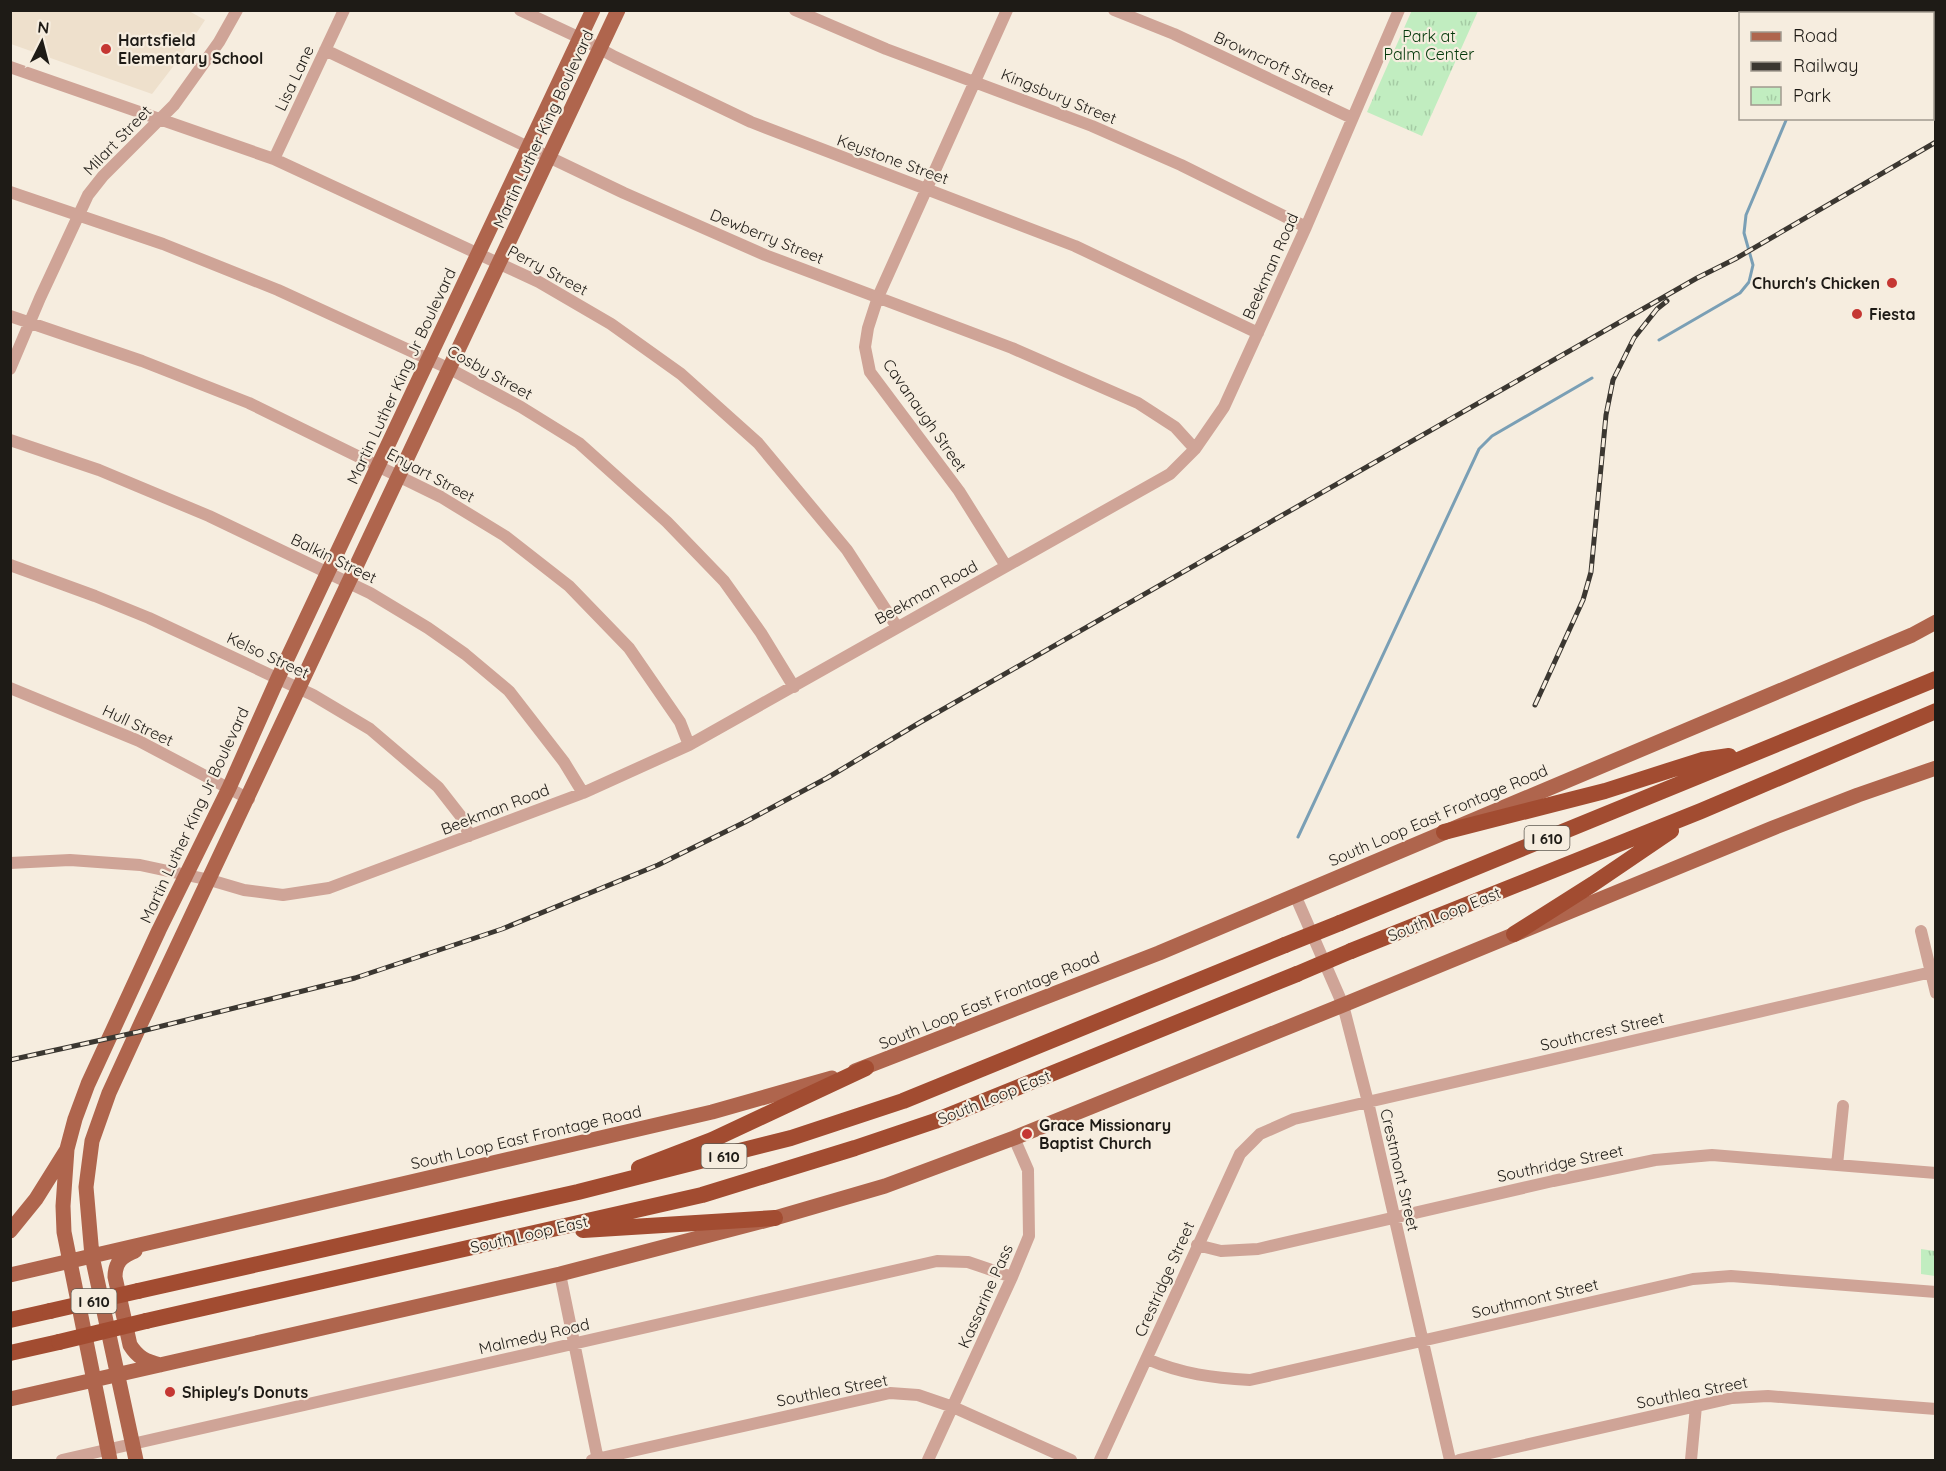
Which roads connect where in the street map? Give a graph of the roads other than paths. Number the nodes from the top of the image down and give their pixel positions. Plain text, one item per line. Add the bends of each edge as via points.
1 (237, 10) edge
2 (344, 10) edge
3 (520, 10) edge
4 (592, 10) edge
5 (618, 10) edge
6 (795, 10) edge
7 (1007, 10) edge
8 (1114, 10) edge
9 (1400, 10) edge
10 (580, 38) junction
11 (600, 49) junction
12 (325, 50) junction
13 (10, 67) edge
14 (977, 81) junction
15 (160, 118) junction
16 (1352, 118) junction
17 (528, 147) junction
18 (548, 158) junction
19 (274, 159) junction
20 (927, 189) junction
21 (10, 192) edge
22 (79, 214) junction
23 (497, 215) joint
24 (1306, 227) junction
25 (480, 253) junction
26 (500, 263) junction
27 (879, 297) junction
28 (10, 315) edge
29 (31, 322) junction
30 (1258, 333) junction
31 (429, 358) junction
32 (10, 369) edge
33 (450, 369) junction
34 (10, 440) edge
35 (1195, 449) junction
36 (378, 466) junction
37 (398, 476) junction
38 (10, 566) edge
39 (1006, 566) junction
40 (328, 573) junction
41 (350, 584) junction
42 (1935, 622) edge
43 (897, 627) junction
44 (278, 678) junction
45 (1935, 679) edge
46 (794, 687) junction
47 (10, 688) edge
48 (300, 688) junction
49 (1935, 711) edge
50 (689, 745) junction
51 (1754, 753) junction
52 (1935, 768) edge
53 (228, 788) junction
54 (583, 793) junction
55 (249, 799) junction
56 (1701, 811) junction
57 (1444, 832) junction
58 (470, 836) junction
59 (10, 863) edge
60 (186, 874) junction
61 (210, 880) junction
62 (1295, 895) junction
63 (1921, 931) dead end
64 (1514, 934) junction
65 (1933, 971) edge
66 (1935, 993) edge
67 (1343, 1005) junction
68 (121, 1013) junction
69 (142, 1021) junction
70 (866, 1068) junction
71 (88, 1084) junction
72 (109, 1093) junction
73 (1368, 1102) junction
74 (1843, 1106) dead end
75 (1277, 1126) joint
76 (1014, 1138) junction
77 (67, 1149) junction
78 (1837, 1165) junction
79 (1935, 1173) edge
80 (578, 1192) junction
81 (1394, 1217) junction
82 (776, 1218) junction
83 (227, 1224) junction
84 (10, 1231) edge
85 (534, 1233) junction
86 (1197, 1245) junction
87 (92, 1256) junction
88 (68, 1261) junction
89 (560, 1274) junction
90 (10, 1275) edge
91 (1012, 1277) junction
92 (1935, 1292) edge
93 (10, 1320) edge
94 (1422, 1340) junction
95 (574, 1344) junction
96 (10, 1353) edge
97 (1147, 1359) junction
98 (160, 1365) junction
99 (116, 1375) junction
100 (93, 1380) junction
101 (10, 1399) edge
102 (1696, 1406) junction
103 (953, 1407) junction
104 (1935, 1409) edge
105 (132, 1444) junction
106 (109, 1455) edge
107 (596, 1460) edge
108 (63, 1461) edge
109 (136, 1461) edge
110 (928, 1461) edge
111 (1071, 1461) edge
112 (1100, 1461) edge
113 (1450, 1461) edge
114 (1459, 1461) edge
115 (1691, 1461) edge

1 - 15 street, Milart Street via 195,79
2 - 12 street, Lisa Lane
3 - 10 street, Keystone Street
4 - 10 main road, Martin Luther King Boulevard
5 - 11 main road, Martin Luther King Boulevard
6 - 14 street, Kingsbury Street via 886,49
7 - 14 street, Cavanaugh Street
8 - 16 street, Browncroft Street
9 - 16 street, Beekman Road
10 - 11 street, Keystone Street
10 - 17 main road, Martin Luther King Boulevard
11 - 18 main road, Martin Luther King Boulevard
11 - 20 street, Keystone Street via 751,122
12 - 17 street, Dewberry Street
12 - 19 street, Lisa Lane
13 - 15 street, Perry Street
14 - 20 street, Cavanaugh Street
14 - 24 street, Kingsbury Street via 1181,165
15 - 19 street, Perry Street
15 - 22 street, Milart Street via 96,184
16 - 24 street, Beekman Road
17 - 18 street, Dewberry Street
17 - 23 main road, Martin Luther King Boulevard
18 - 26 main road, Martin Luther King Boulevard
18 - 27 street, Dewberry Street via 765,255
19 - 25 street, Perry Street
20 - 27 street, Cavanaugh Street
20 - 30 street, Keystone Street via 1075,246
21 - 22 street, Cosby Street
22 - 29 street, Milart Street
22 - 31 street, Cosby Street via 278,290
23 - 25 main road, Martin Luther King Jr Boulevard
24 - 30 street, Beekman Road
25 - 26 street, Perry Street
25 - 31 main road, Martin Luther King Jr Boulevard
26 - 33 main road
26 - 43 street, Perry Street via 611,324 681,374 758,443 847,550
27 - 35 street, Dewberry Street via 1012,348 1138,403 1175,427
27 - 39 street, Cavanaugh Street via 865,347 870,372 959,491
28 - 29 street, Enyart Street
29 - 32 street, Milart Street
29 - 36 street, Enyart Street via 249,403
30 - 35 street, Beekman Road via 1224,407
31 - 33 street, Cosby Street
31 - 36 main road, Martin Luther King Jr Boulevard
33 - 37 main road
33 - 46 street, Cosby Street via 579,443 667,522 724,581
34 - 40 street, Balkin Street via 99,470 209,516
35 - 39 street, Beekman Road via 1170,474
36 - 37 street, Enyart Street
36 - 40 main road, Martin Luther King Jr Boulevard
37 - 41 main road
37 - 50 street, Enyart Street via 505,536 569,586 628,648 680,722
38 - 44 street, Kelso Street via 149,618
39 - 43 street, Beekman Road
40 - 41 street, Balkin Street
40 - 44 main road, Martin Luther King Jr Boulevard
41 - 48 main road
41 - 54 street, Balkin Street via 428,628 508,691 564,762
42 - 57 main road, South Loop East Frontage Road via 1763,699
43 - 46 street, Beekman Road
44 - 48 street, Kelso Street
44 - 53 main road, Martin Luther King Jr Boulevard
45 - 51 highway, South Loop East / I 610
46 - 50 street, Beekman Road
47 - 53 street, Hull Street via 139,741
48 - 55 main road
48 - 58 street, Kelso Street via 370,729 438,787 463,819
49 - 56 highway, South Loop East / I 610
50 - 54 street, Beekman Road
51 - 57 highway via 1702,760 1605,791
51 - 80 highway, South Loop East / I 610, bridge via 903,1101 791,1138
52 - 64 main road via 1783,824
53 - 55 street, Hull Street
53 - 60 main road, Martin Luther King Jr Boulevard
54 - 58 street, Beekman Road
55 - 61 main road
56 - 64 highway
56 - 85 highway, South Loop East / I 610, bridge via 935,1121 702,1195
57 - 62 main road, South Loop East Frontage Road
58 - 61 street, Beekman Road via 329,888 283,895
59 - 60 street, Beekman Road via 70,860 140,865
60 - 61 street, Beekman Road
60 - 68 main road, Martin Luther King Jr Boulevard
61 - 69 main road
62 - 67 street, Crestmont Street
62 - 70 main road, South Loop East Frontage Road
63 - 65 street
64 - 67 main road
65 - 66 street
65 - 73 street, Southcrest Street
67 - 73 street, Crestmont Street
67 - 76 main road
68 - 69 main road
68 - 71 main road, Martin Luther King Jr Boulevard
69 - 72 main road
70 - 80 highway via 712,1140
70 - 83 main road, South Loop East Frontage Road via 712,1113
71 - 72 main road
71 - 77 main road, Martin Luther King Jr Boulevard
72 - 87 main road via 92,1141 86,1187
73 - 75 street, Southcrest Street
73 - 81 street, Crestmont Street
74 - 78 street
75 - 86 street, Crestridge Street via 1260,1134 1240,1154
76 - 82 main road via 885,1186
76 - 91 street, Kassarine Pass via 1028,1170 1030,1200 1029,1236
77 - 84 main road via 36,1199
77 - 88 main road, Martin Luther King Jr Boulevard via 63,1206
78 - 79 street, Southridge Street
78 - 81 street, Southridge Street via 1712,1155 1655,1160
80 - 93 highway, South Loop East / I 610, bridge
81 - 86 street, Southridge Street via 1258,1249 1221,1251
81 - 94 street, Crestmont Street
82 - 85 highway
82 - 89 main road
83 - 87 main road, South Loop East Frontage Road
83 - 98 main road via 209,1234 133,1251 119,1260 115,1277 130,1345 144,1360
85 - 96 highway, South Loop East / I 610, bridge
86 - 97 street, Crestridge Street
87 - 88 main road, South Loop East Frontage Road
87 - 99 main road
88 - 90 main road, South Loop East Frontage Road
88 - 100 main road, Martin Luther King Jr Boulevard
89 - 95 street
89 - 98 main road
91 - 95 street, Malmedy Road via 968,1262 937,1261
91 - 103 street, Kassarine Pass
92 - 94 street, Southmont Street via 1731,1276 1693,1279
94 - 97 street, Southmont Street via 1250,1380 1210,1378
94 - 113 street, Crestmont Street
95 - 105 street, Malmedy Road
95 - 107 street
97 - 112 street, Crestridge Street
98 - 99 main road
99 - 100 main road
99 - 105 main road
100 - 101 main road
100 - 106 main road, Martin Luther King Jr Boulevard
102 - 104 street, Southlea Street via 1768,1396
102 - 114 street, Southlea Street
102 - 115 street
103 - 107 street, Southlea Street via 918,1395 890,1393
103 - 110 street, Kassarine Pass
103 - 111 street, Southlea Street
105 - 106 street, Malmedy Road
105 - 109 main road
106 - 108 street, Malmedy Road

